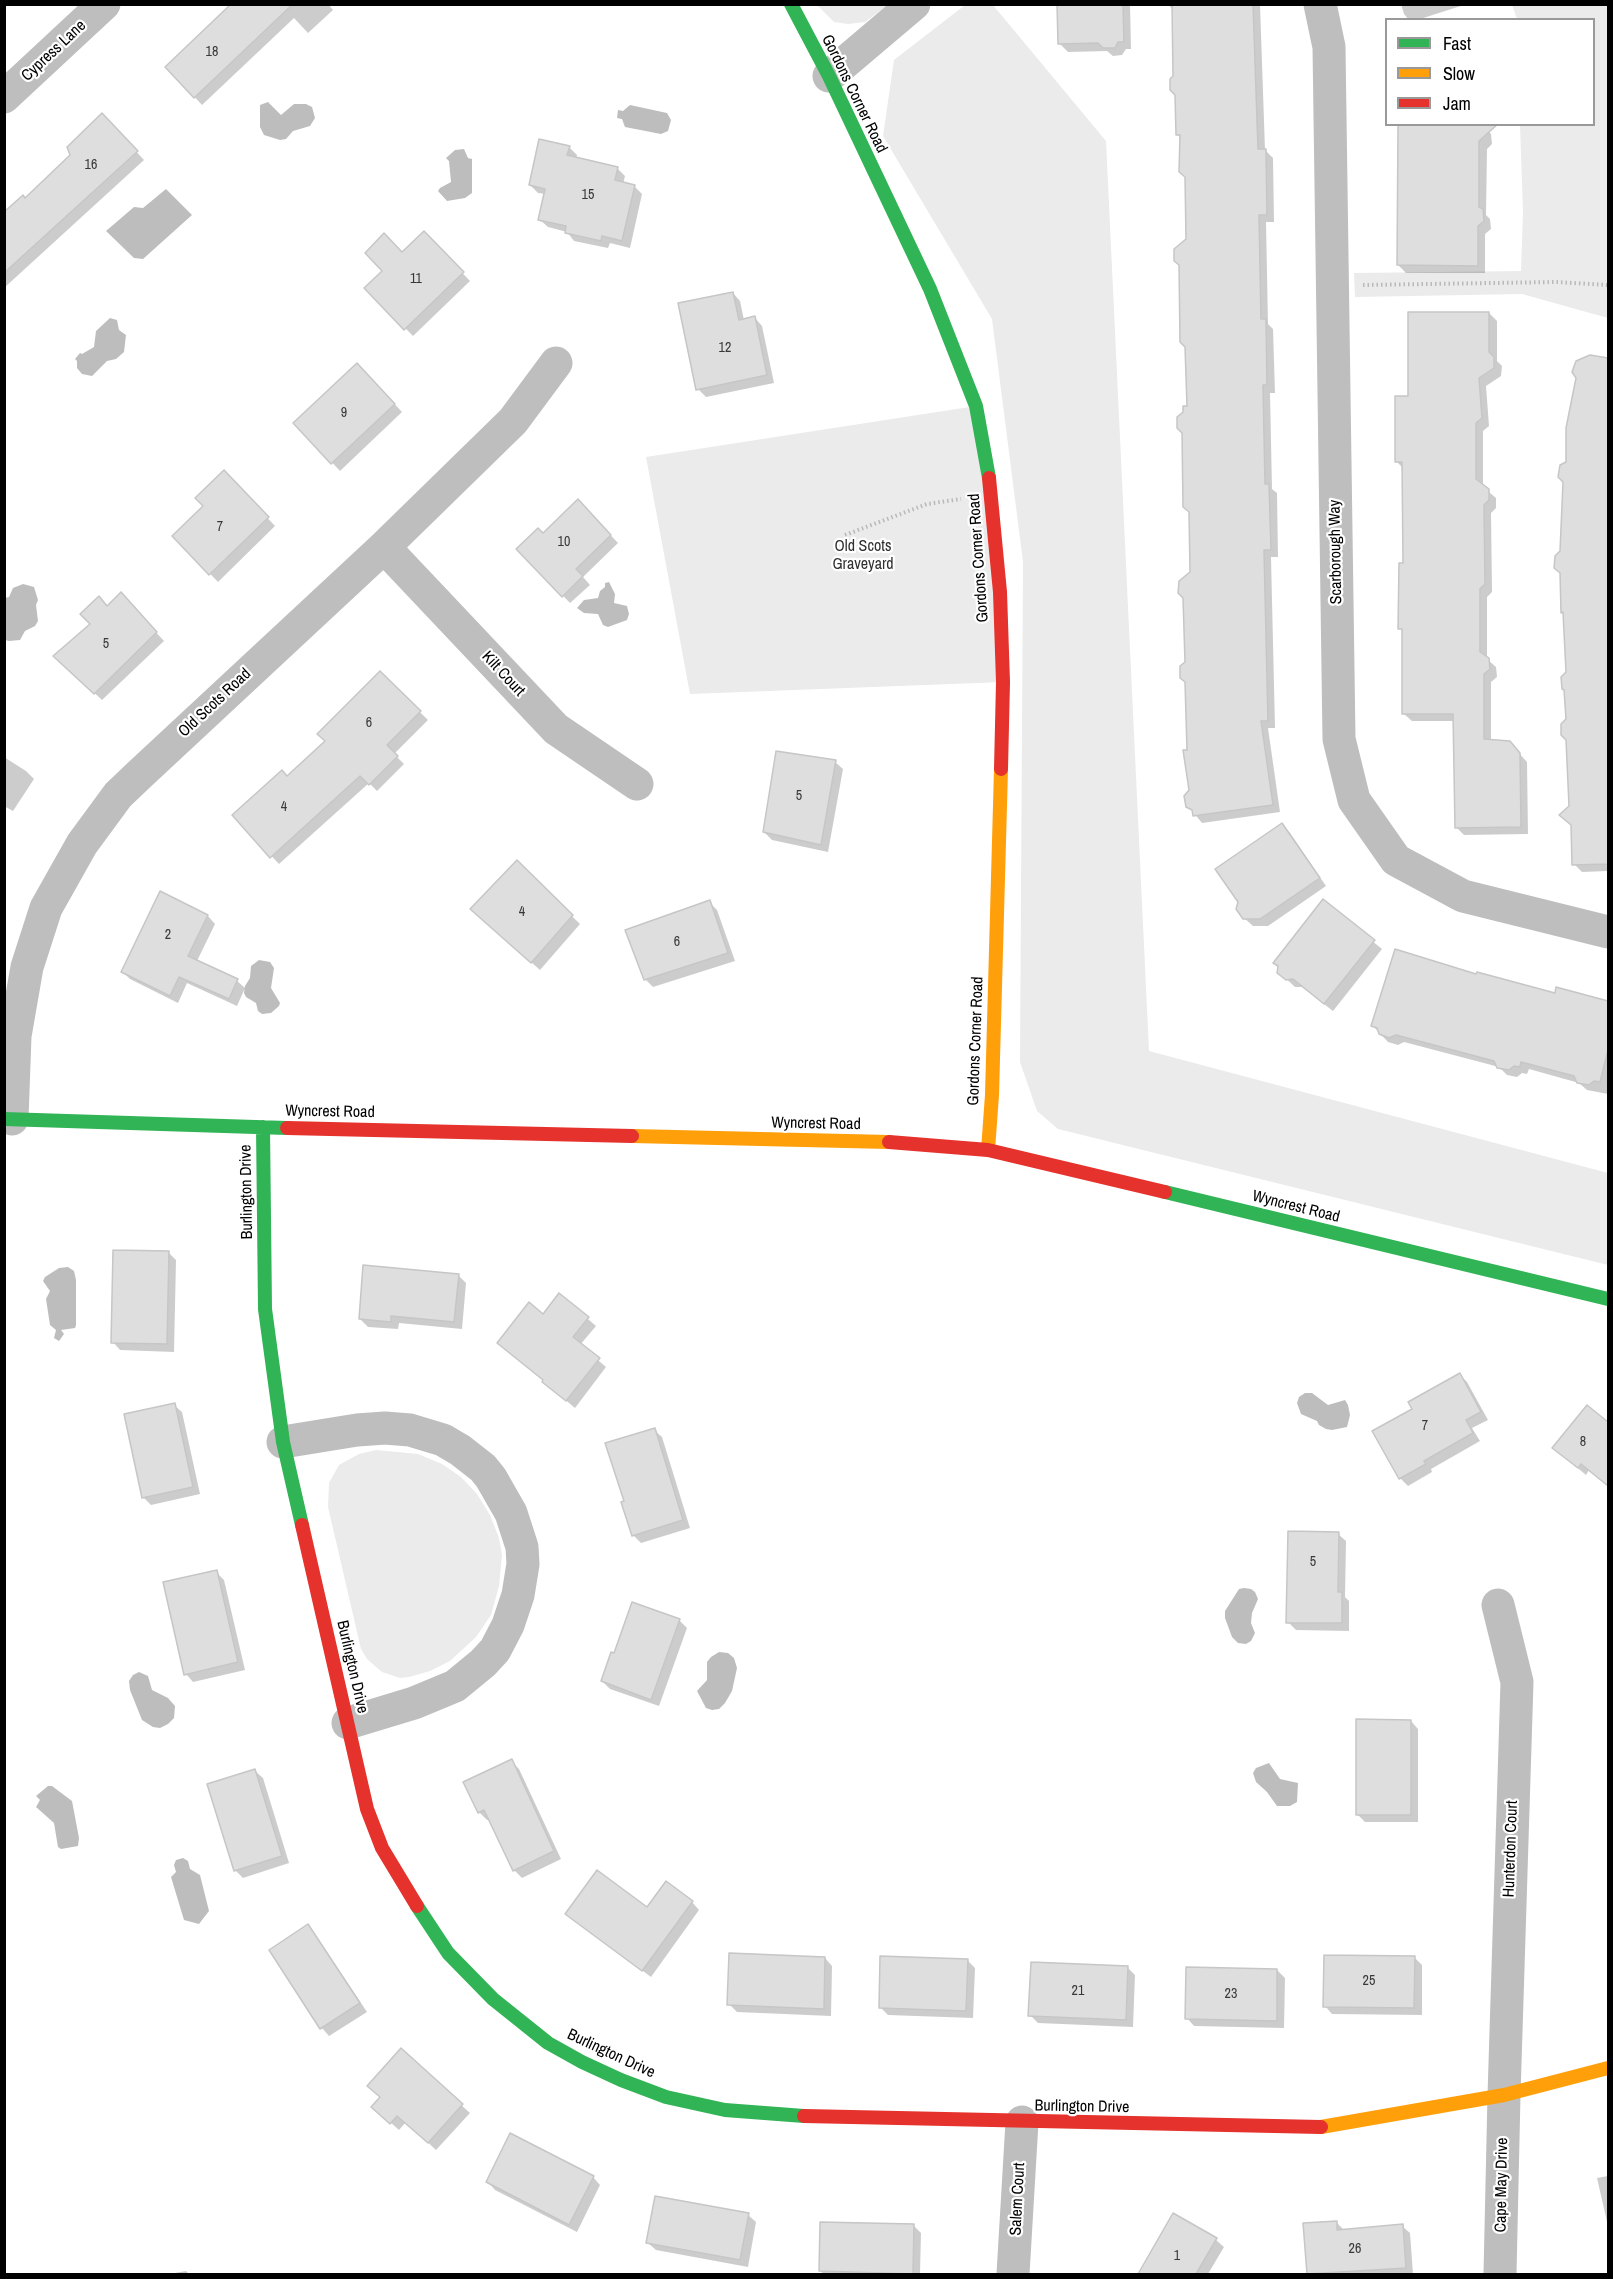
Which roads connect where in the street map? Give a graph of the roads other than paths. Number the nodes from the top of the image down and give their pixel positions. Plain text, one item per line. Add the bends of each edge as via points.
1 (104, 4) edge
2 (791, 4) edge
3 (914, 4) edge
4 (1320, 4) edge
5 (829, 76) junction
6 (4, 97) edge
7 (556, 363) dead end
8 (384, 547) junction
9 (637, 784) dead end
10 (1608, 932) edge
11 (8, 1119) edge
12 (263, 1127) junction
13 (988, 1150) junction
14 (1608, 1299) edge
15 (283, 1442) junction
16 (1498, 1605) dead end
17 (348, 1723) junction
18 (1608, 2068) edge
19 (1504, 2095) junction
20 (1022, 2122) junction
21 (1013, 2274) edge
22 (1500, 2274) edge

1 - 6 street, Cypress Lane
2 - 5 street, Gordons Corner Road
3 - 5 street
4 - 10 street, Scarborough Way via 1329,47 1339,738 1354,800 1396,860 1463,896
5 - 13 street, Gordons Corner Road via 930,289 976,406 992,494 1003,682
7 - 8 street, Old Scots Road via 513,421
8 - 9 street, Kilt Court via 556,729
8 - 11 street, Old Scots Road via 118,795 82,844 46,908 27,967 15,1036
11 - 12 street, Wyncrest Road
12 - 13 street, Wyncrest Road via 917,1143
12 - 15 street, Burlington Drive via 266,1309
13 - 14 street, Wyncrest Road
15 - 17 street, Burlington Drive
15 - 17 street via 385,1428 410,1430 443,1440 491,1478 511,1513 522,1547 518,1595 508,1625 483,1664 455,1686
16 - 19 street, Hunterdon Court via 1517,1682
17 - 20 street, Burlington Drive via 367,1809 397,1876 458,1966 548,2043 582,2062 666,2097 725,2110 773,2115
18 - 19 street, Burlington Drive
19 - 20 street, Burlington Drive via 1326,2127
19 - 22 street, Cape May Drive
20 - 21 street, Salem Court

